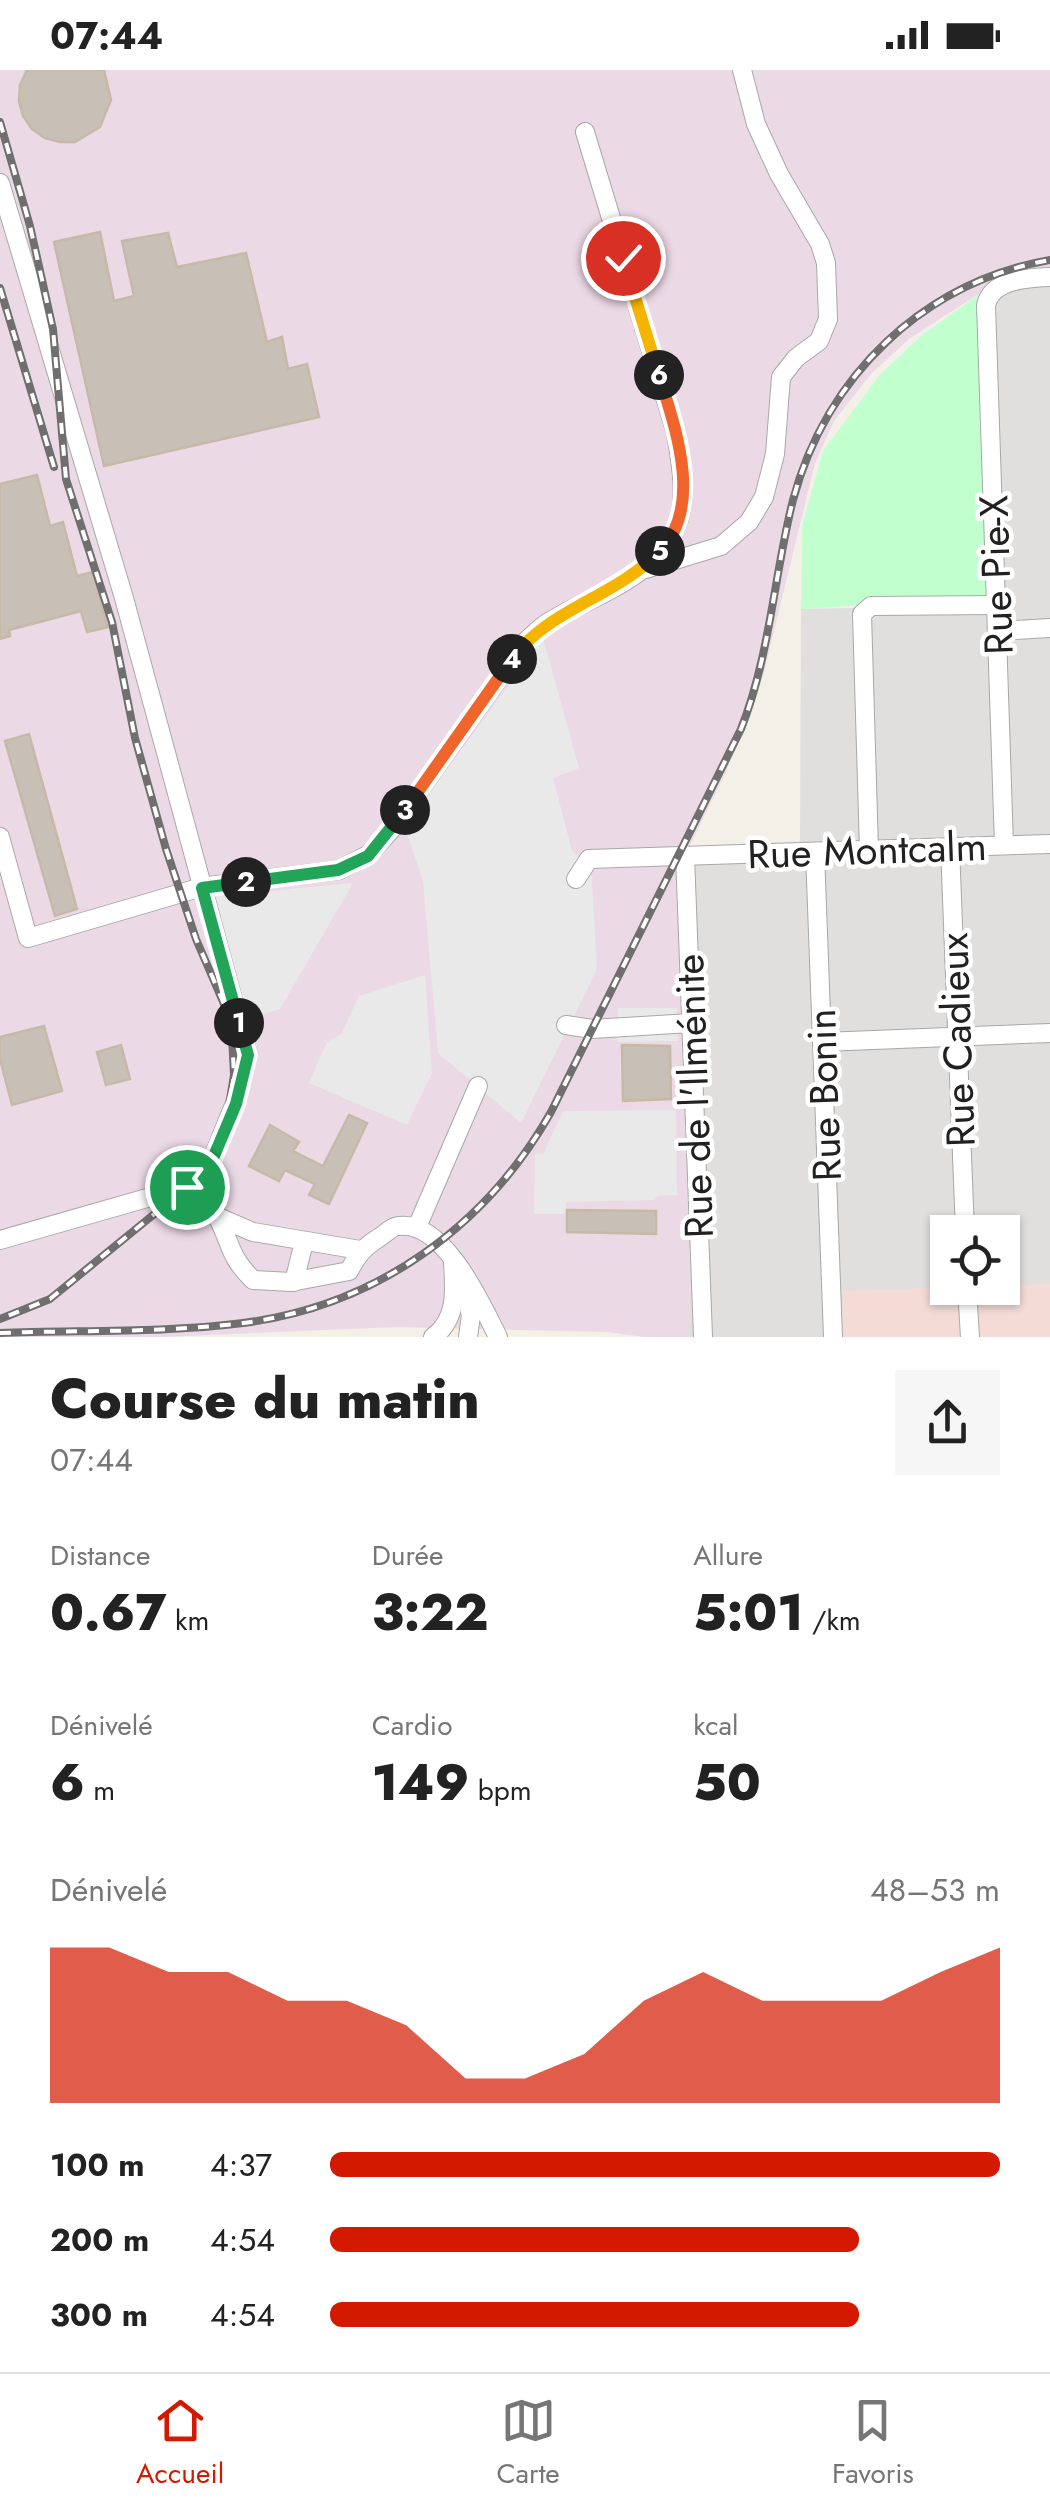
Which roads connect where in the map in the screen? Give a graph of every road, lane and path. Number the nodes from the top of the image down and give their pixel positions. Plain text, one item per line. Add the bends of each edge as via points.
1 (742, 70) edge
2 (585, 132) dead end
3 (0, 182) edge
4 (1050, 277) edge
5 (641, 571) junction
6 (996, 605) junction
7 (1050, 628) edge
8 (998, 630) junction
9 (0, 837) edge
10 (1050, 844) edge
11 (1004, 845) junction
12 (950, 847) junction
13 (869, 850) junction
14 (815, 852) junction
15 (685, 856) junction
16 (576, 879) dead end
17 (202, 888) junction
18 (691, 1023) junction
19 (566, 1025) dead end
20 (1050, 1033) edge
21 (957, 1037) junction
22 (822, 1042) junction
23 (478, 1086) dead end
24 (203, 1182) junction
25 (676, 1191) dead end
26 (696, 1191) junction
27 (963, 1215) edge
28 (218, 1217) junction
29 (417, 1227) junction
30 (246, 1229) junction
31 (0, 1240) edge
32 (312, 1243) junction
33 (230, 1250) junction
34 (360, 1250) junction
35 (452, 1258) junction
36 (301, 1280) junction
37 (968, 1305) edge
38 (433, 1337) edge
39 (468, 1337) edge
40 (498, 1337) edge
41 (703, 1337) edge
42 (833, 1337) edge
43 (970, 1337) edge

1 - 5 street via 778,174 820,244 828,318 818,341 781,377 776,454 764,498 748,522 721,546
2 - 5 street via 676,433 682,479 680,517 667,544
3 - 17 street
4 - 6 street, Rue Pie-X via 1003,285 986,304
5 - 17 street via 523,644 368,856 338,870
6 - 8 street, Rue Pie-X
6 - 13 street via 866,608 860,620
7 - 8 street
8 - 11 street, Rue Pie-X
9 - 17 street via 28,938
10 - 11 street, Rue Montcalm
11 - 12 street, Rue Montcalm
12 - 13 street, Rue Montcalm
12 - 21 street, Rue Cadieux
13 - 14 street, Rue Montcalm
14 - 15 street, Rue Montcalm
14 - 22 street, Rue Bonin
15 - 16 street, Rue Montcalm via 589,859
15 - 18 street, Rue de l'Ilménite
17 - 24 street via 248,1055 236,1104
18 - 19 street
18 - 26 street, Rue de l'Ilménite via 685,1127
20 - 21 street
21 - 22 street
21 - 27 street, Rue Cadieux
22 - 42 street, Rue Bonin
23 - 29 street
24 - 28 street via 203,1196
24 - 31 street
25 - 26 street
26 - 41 street, Rue de l'Ilménite
28 - 30 street
28 - 33 street
29 - 34 street via 397,1225
29 - 35 street
30 - 32 street
30 - 33 street
32 - 34 street
32 - 36 street
33 - 36 street via 252,1280
34 - 36 street via 349,1271
35 - 38 street via 456,1296 446,1328
35 - 39 street via 471,1315
35 - 40 street
37 - 43 street

